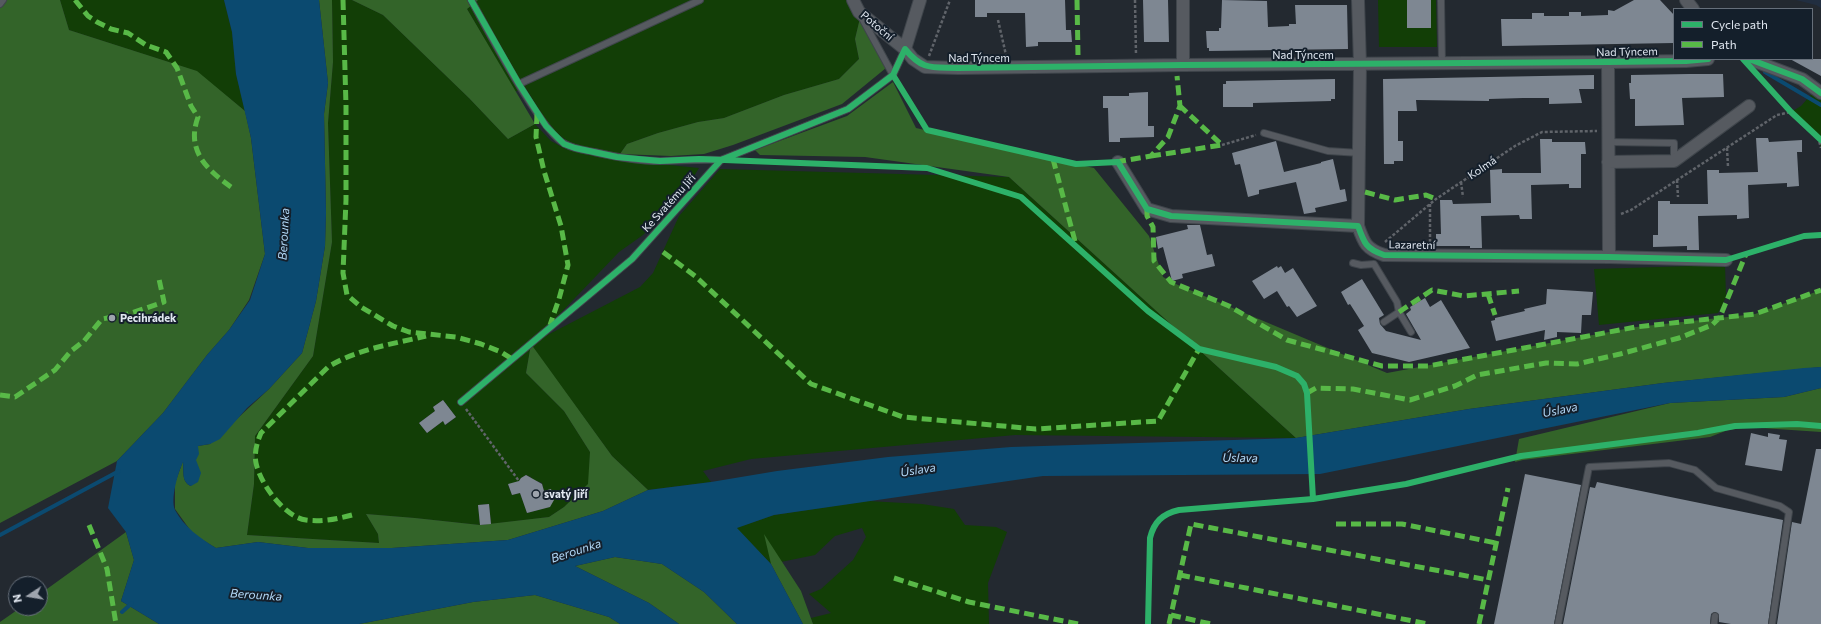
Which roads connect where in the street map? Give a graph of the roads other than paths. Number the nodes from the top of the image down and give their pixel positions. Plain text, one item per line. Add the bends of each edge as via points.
1 (3, 0) edge
2 (471, 0) edge
3 (700, 0) edge
4 (853, 0) edge
5 (920, 0) edge
6 (1183, 0) edge
7 (1358, 0) edge
8 (1441, 0) edge
9 (1686, 0) edge
10 (0, 4) edge
11 (1692, 8) edge
12 (859, 12) junction
13 (905, 49) junction
14 (1697, 60) edge
15 (1752, 60) edge
16 (1608, 62) junction
17 (1442, 64) junction
18 (1183, 65) junction
19 (1360, 65) junction
20 (893, 75) junction
21 (519, 84) junction
22 (1821, 92) edge
23 (1749, 106) dead end
24 (1264, 133) road end
25 (1608, 136) junction
26 (1360, 153) junction
27 (721, 160) junction
28 (1674, 161) junction
29 (1118, 162) dead end
30 (1608, 162) junction
31 (1358, 226) junction
32 (1609, 257) junction
33 (1726, 260) dead end
34 (1352, 263) dead end
35 (1399, 312) junction
36 (1384, 322) dead end
37 (1411, 332) dead end
38 (461, 402) road end
39 (1716, 616) dead end
40 (1558, 624) edge
41 (1714, 624) edge
42 (1772, 624) edge

1 - 10 lane
2 - 21 lane
3 - 21 lane
4 - 12 street, Potoční
5 - 13 street, Ke Svatému Jiří
6 - 18 street
7 - 19 street, Lazaretní
8 - 17 lane
9 - 11 street
12 - 13 street, Potoční
12 - 20 lane
13 - 18 street, Nad Týncem via 913,59 925,67
13 - 20 lane, Ke Svatému Jiří
14 - 16 street, Nad Týncem
15 - 22 street via 1802,79
16 - 17 street, Nad Týncem
16 - 25 street
17 - 19 street, Nad Týncem
18 - 19 street, Nad Týncem
19 - 26 street, Lazaretní
20 - 27 lane, Ke Svatému Jiří via 848,109
21 - 27 lane via 546,126 564,144 617,157 660,161
23 - 28 street
24 - 26 lane via 1328,151
25 - 28 lane via 1674,142
25 - 30 street
26 - 31 street, Lazaretní
27 - 38 lane, Ke Svatému Jiří via 632,259
28 - 30 street
29 - 31 street via 1147,210 1171,216
30 - 32 street
31 - 32 street, Lazaretní via 1364,243 1379,253 1431,256
32 - 33 street, Lazaretní
34 - 35 lane via 1374,264 1397,302
35 - 36 lane
35 - 37 lane
39 - 41 lane
40 - 42 lane via 1589,467 1669,463 1696,470 1716,488 1780,506 1789,512

